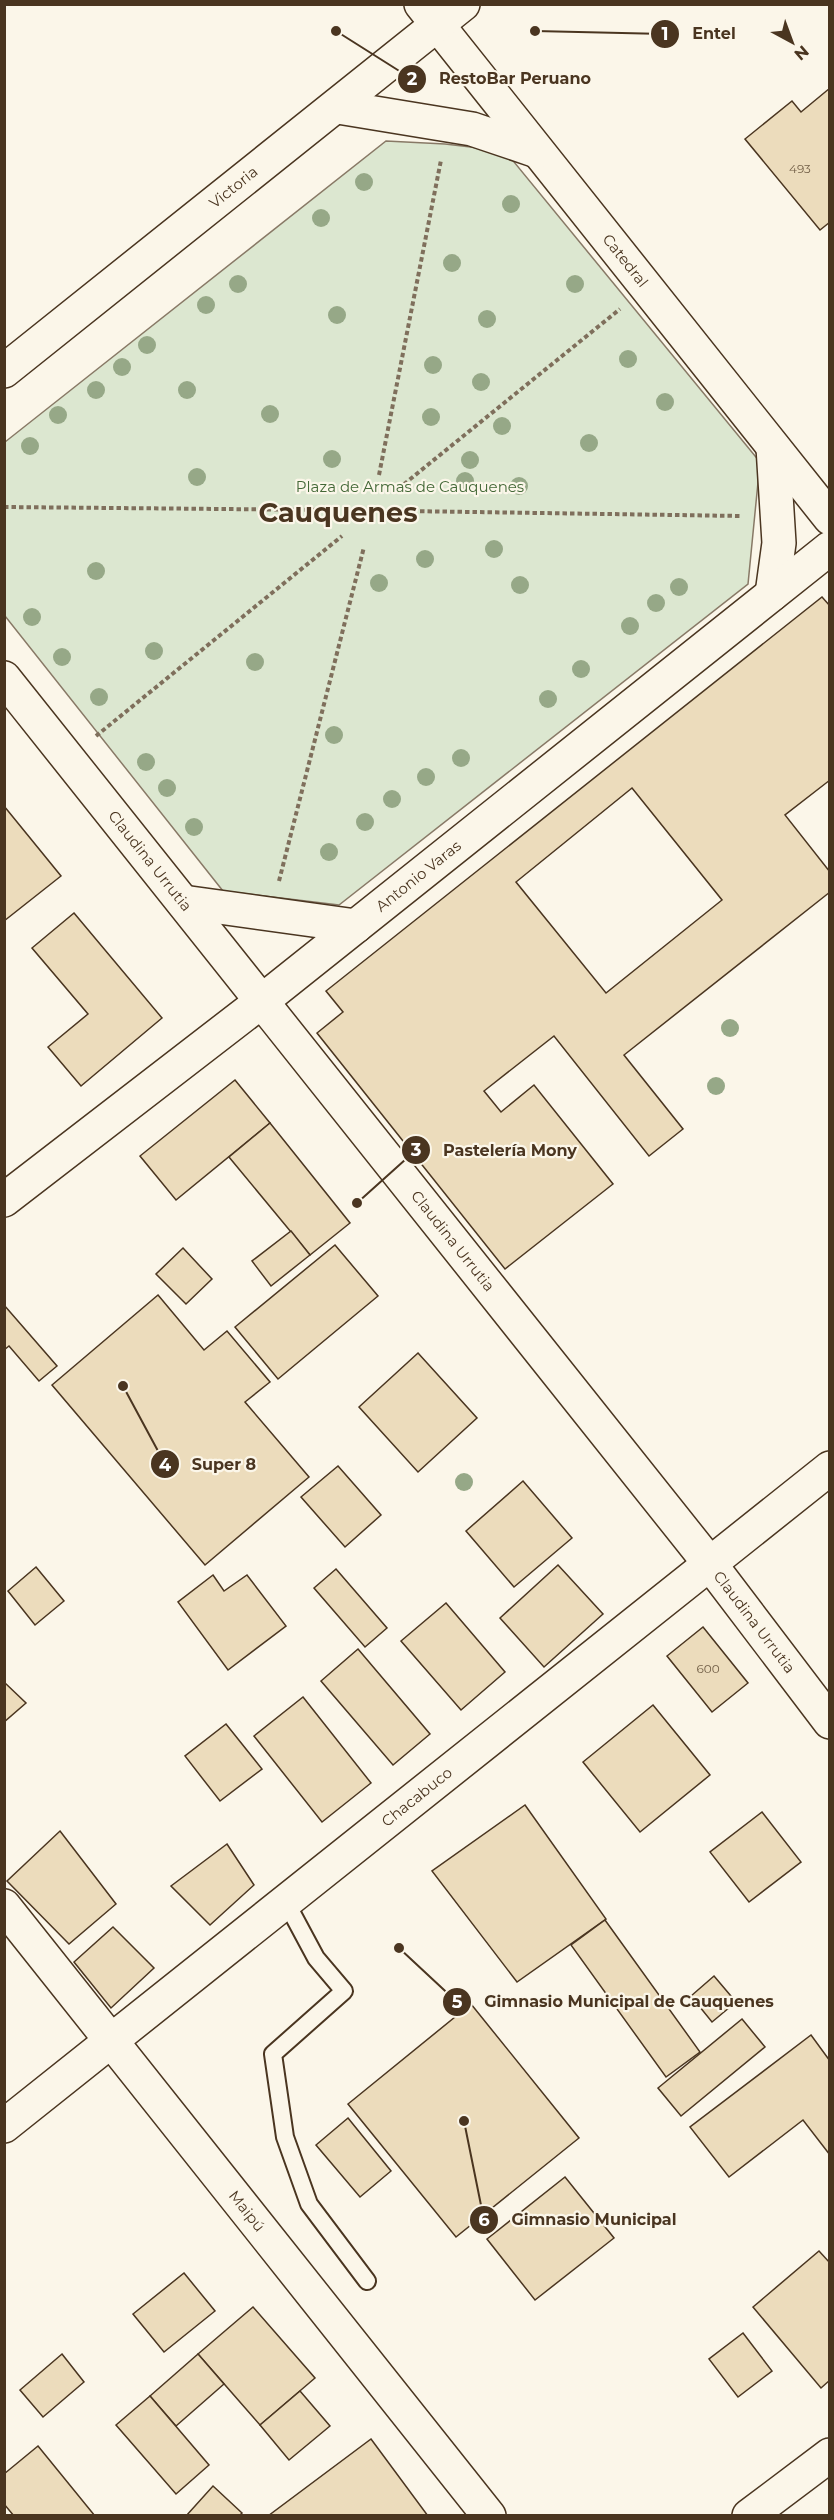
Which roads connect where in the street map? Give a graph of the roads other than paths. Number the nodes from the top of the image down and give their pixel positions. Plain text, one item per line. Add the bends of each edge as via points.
1 (463, 4) edge
2 (429, 15) edge
3 (338, 107) junction
4 (537, 151) junction
5 (4, 371) edge
6 (773, 447) junction
7 (830, 518) edge
8 (830, 548) edge
9 (772, 594) junction
10 (4, 678) edge
11 (183, 902) junction
12 (356, 926) junction
13 (262, 1001) junction
14 (4, 1200) edge
15 (830, 1468) edge
16 (710, 1564) junction
17 (830, 1722) edge
18 (286, 1902) junction
19 (4, 1906) edge
20 (110, 2041) junction
21 (4, 2126) edge
22 (367, 2281) dead end
23 (830, 2455) edge
24 (489, 2516) edge
25 (749, 2516) edge

1 - 2 main road, Victoria
2 - 3 main road, Victoria
2 - 4 main road, Catedral
3 - 4 main road via 472,129
3 - 5 main road, Victoria
4 - 6 main road, Catedral
6 - 7 main road, Catedral
6 - 9 main road via 779,543
8 - 9 main road, Antonio Varas
9 - 12 main road, Antonio Varas
10 - 11 main road, Claudina Urrutia
11 - 12 main road
11 - 13 main road, Claudina Urrutia
12 - 13 main road, Antonio Varas
13 - 14 main road, Antonio Varas
13 - 16 main road, Claudina Urrutia
15 - 16 main road, Chacabuco
16 - 17 main road, Claudina Urrutia
16 - 18 main road, Chacabuco
18 - 20 main road, Chacabuco
18 - 22 lane via 316,1958 344,1990 273,2054 285,2137 309,2204
19 - 20 main road, Maipú
20 - 21 main road, Chacabuco
20 - 24 main road, Maipú
23 - 25 main road

